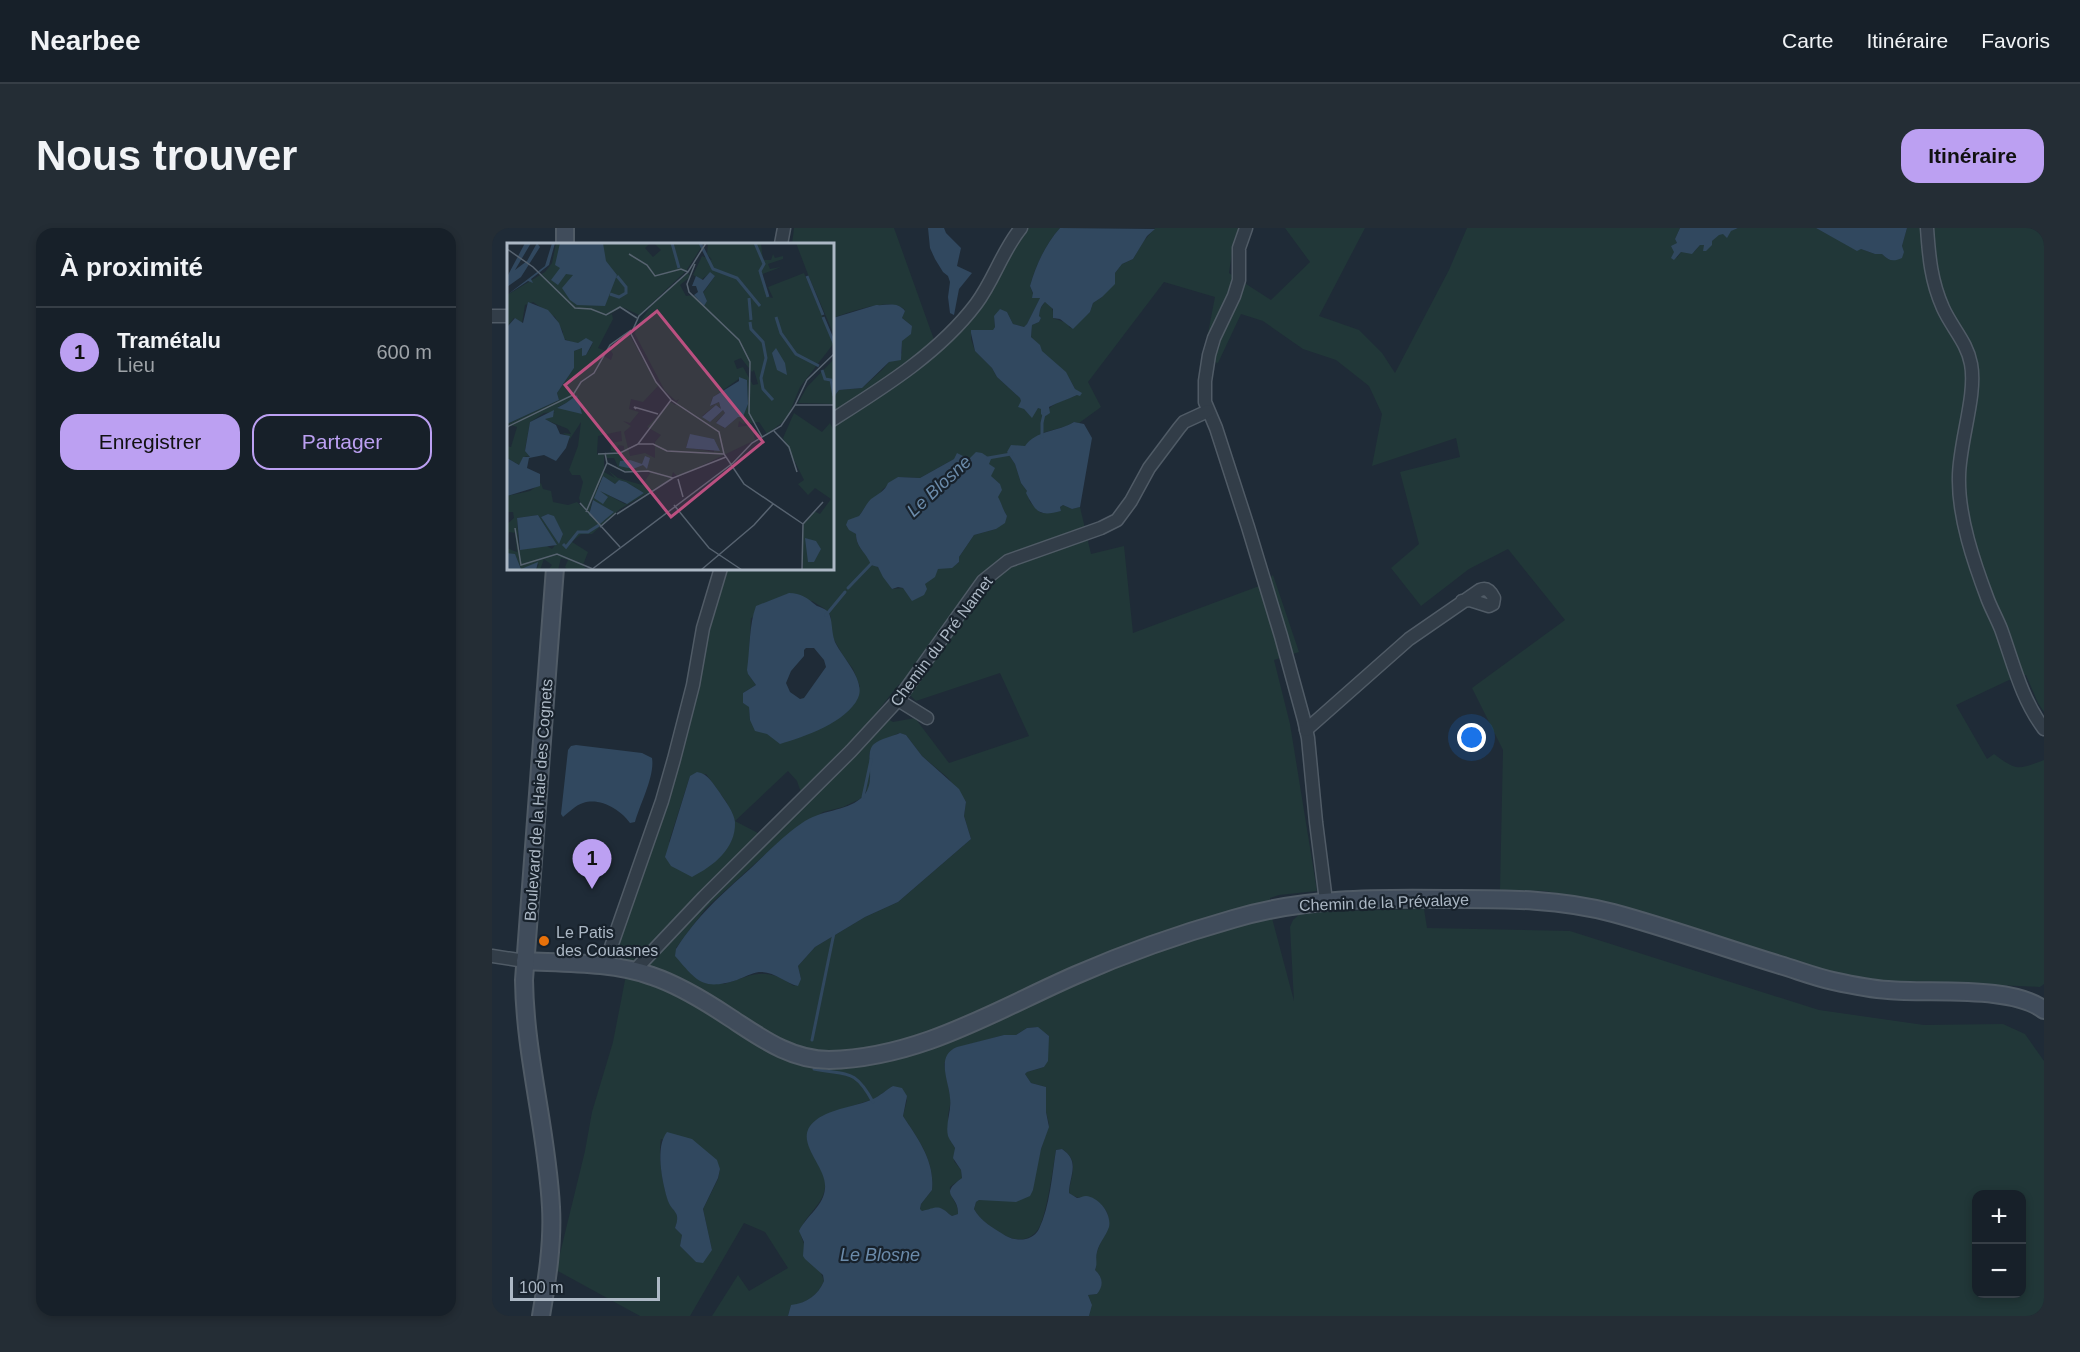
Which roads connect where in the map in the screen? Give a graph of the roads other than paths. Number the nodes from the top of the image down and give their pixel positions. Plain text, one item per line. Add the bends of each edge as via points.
1 (784, 228) edge
2 (1021, 228) edge
3 (1246, 228) edge
4 (1926, 228) edge
5 (781, 243) edge
6 (1208, 411) junction
7 (834, 419) edge
8 (555, 570) edge
9 (720, 570) edge
10 (1462, 601) dead end
11 (898, 700) junction
12 (927, 718) dead end
13 (2044, 729) edge
14 (1306, 730) junction
15 (1326, 901) junction
16 (492, 956) edge
17 (525, 961) junction
18 (604, 967) junction
19 (642, 973) junction
20 (2043, 1006) edge
21 (541, 1316) edge

1 - 5 street
2 - 7 street via 977,304 955,328 904,373
3 - 6 street via 1240,239 1239,280 1209,355 1204,393
4 - 13 street via 1931,275 1944,309 1965,343 1971,366 1959,473 1961,510 1982,584 2022,693
6 - 11 street, Chemin du Pré Namet via 1184,422 1117,519 1021,555 995,570 972,595
6 - 14 street via 1281,636
8 - 17 street, Boulevard de la Haie des Cognets
9 - 18 street via 668,780
10 - 14 street via 1420,625
11 - 12 street
11 - 19 street, Chemin du Pré Namet via 704,897
14 - 15 street
15 - 19 street, Chemin de la Prévalaye via 1284,905 1234,918 1076,975 940,1037 901,1050 850,1059 825,1060 785,1051 691,994
15 - 20 street, Chemin de la Prévalaye via 1540,900 1611,912 1831,981 1885,990 1998,994
16 - 17 street
17 - 18 street, Chemin de la Prévalaye
17 - 21 street, Boulevard de la Haie des Cognets via 525,1018 551,1209
18 - 19 street, Chemin de la Prévalaye

